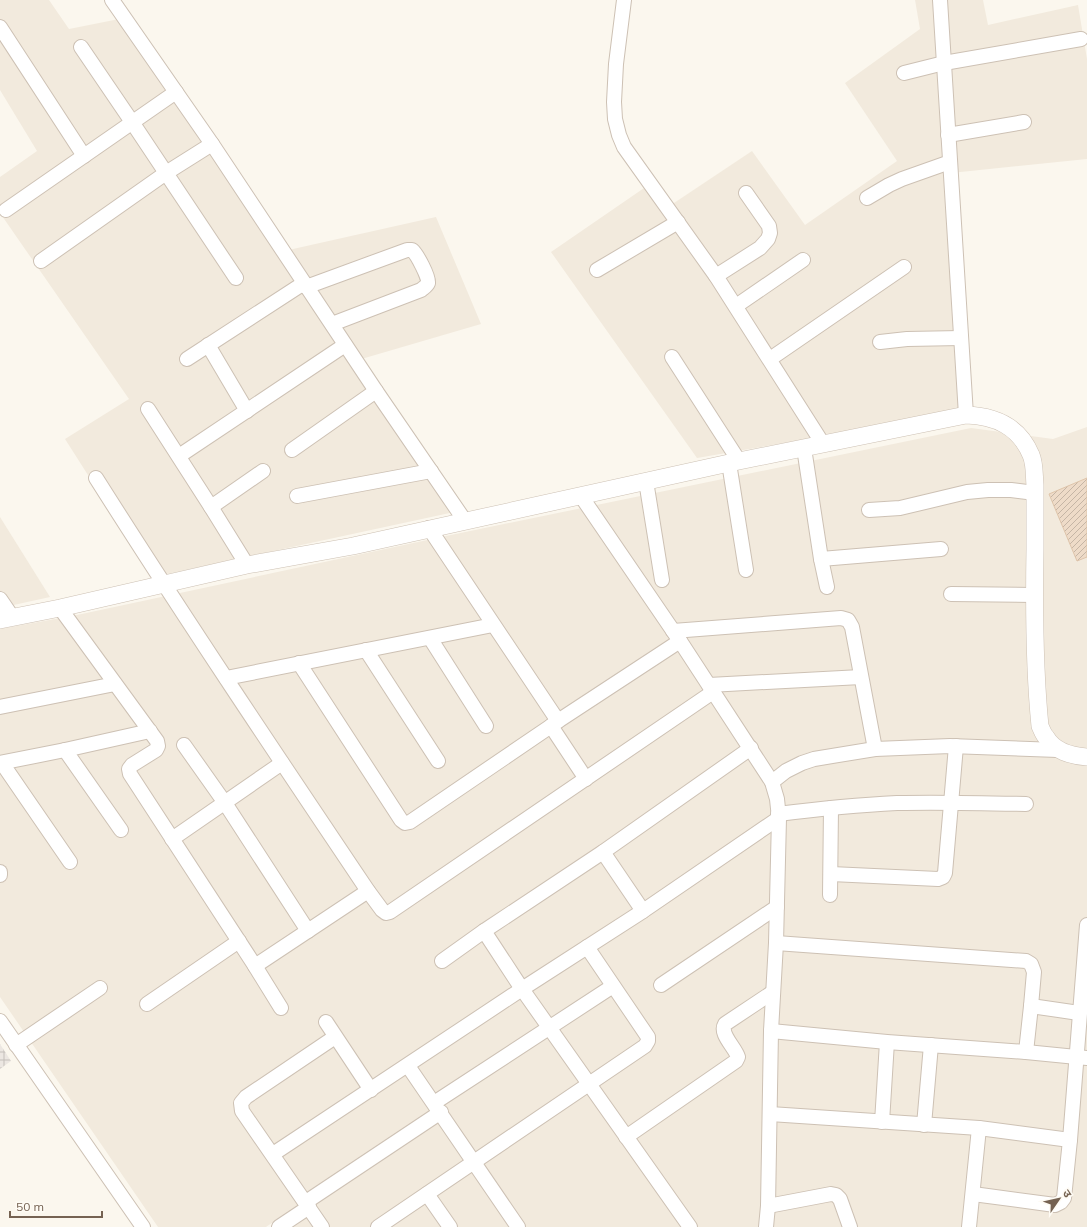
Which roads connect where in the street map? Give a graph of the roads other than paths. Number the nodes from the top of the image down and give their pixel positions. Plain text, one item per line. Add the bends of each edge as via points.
1 (112, 0) edge
2 (624, 0) edge
3 (940, 0) edge
4 (0, 27) edge
5 (1081, 39) dead end
6 (81, 47) dead end
7 (944, 63) junction
8 (904, 73) dead end
9 (176, 92) junction
10 (132, 122) junction
11 (1024, 122) dead end
12 (948, 135) junction
13 (212, 144) junction
14 (84, 156) junction
15 (950, 162) junction
16 (166, 173) junction
17 (746, 193) dead end
18 (867, 198) dead end
19 (6, 210) dead end
20 (678, 222) junction
21 (802, 260) dead end
22 (41, 261) dead end
23 (904, 267) dead end
24 (597, 270) dead end
25 (716, 276) junction
26 (236, 278) dead end
27 (305, 285) junction
28 (736, 306) junction
29 (332, 324) junction
30 (961, 338) junction
31 (880, 342) dead end
32 (208, 345) junction
33 (345, 345) junction
34 (672, 357) dead end
35 (187, 359) dead end
36 (770, 359) junction
37 (376, 391) junction
38 (148, 409) dead end
39 (247, 411) junction
40 (966, 415) junction
41 (823, 444) junction
42 (804, 448) junction
43 (292, 450) dead end
44 (180, 456) junction
45 (734, 462) junction
46 (263, 471) dead end
47 (431, 471) junction
48 (96, 478) dead end
49 (646, 481) junction
50 (1035, 493) junction
51 (297, 496) dead end
52 (581, 496) junction
53 (211, 507) junction
54 (869, 510) dead end
55 (465, 521) junction
56 (429, 528) junction
57 (941, 549) dead end
58 (821, 559) junction
59 (247, 565) junction
60 (746, 570) dead end
61 (662, 580) dead end
62 (164, 585) junction
63 (827, 586) dead end
64 (951, 594) dead end
65 (1034, 595) junction
66 (0, 599) edge
67 (60, 608) junction
68 (6, 619) edge
69 (493, 625) junction
70 (677, 636) junction
71 (430, 638) junction
72 (366, 650) junction
73 (299, 663) junction
74 (226, 678) junction
75 (861, 678) junction
76 (115, 684) junction
77 (711, 689) junction
78 (0, 707) edge
79 (554, 724) junction
80 (486, 726) dead end
81 (150, 731) junction
82 (184, 745) dead end
83 (956, 746) junction
84 (751, 748) junction
85 (875, 749) junction
86 (65, 750) junction
87 (1058, 750) junction
88 (1087, 757) edge
89 (438, 761) dead end
90 (1, 763) edge
91 (282, 763) junction
92 (586, 779) junction
93 (772, 782) junction
94 (951, 802) junction
95 (225, 803) junction
96 (1026, 804) dead end
97 (832, 808) junction
98 (778, 816) junction
99 (121, 830) dead end
100 (172, 839) junction
101 (603, 852) junction
102 (70, 862) dead end
103 (0, 872) edge
104 (831, 874) junction
105 (0, 875) edge
106 (368, 891) junction
107 (830, 895) dead end
108 (777, 907) junction
109 (643, 911) junction
110 (1087, 925) edge
111 (308, 931) junction
112 (484, 931) junction
113 (239, 941) junction
114 (776, 942) junction
115 (587, 948) junction
116 (442, 961) dead end
117 (255, 966) junction
118 (1085, 971) edge
119 (661, 985) dead end
120 (613, 986) junction
121 (100, 988) dead end
122 (522, 989) junction
123 (773, 992) junction
124 (147, 1004) dead end
125 (1031, 1006) junction
126 (281, 1008) dead end
127 (1079, 1013) junction
128 (0, 1021) edge
129 (326, 1022) dead end
130 (550, 1028) junction
131 (771, 1031) junction
132 (335, 1037) junction
133 (887, 1042) junction
134 (16, 1045) junction
135 (931, 1045) junction
136 (1026, 1052) junction
137 (1081, 1058) edge
138 (408, 1066) junction
139 (589, 1083) junction
140 (371, 1090) junction
141 (438, 1108) junction
142 (770, 1114) junction
143 (882, 1122) junction
144 (924, 1124) junction
145 (979, 1128) junction
146 (626, 1137) junction
147 (1070, 1140) junction
148 (273, 1154) junction
149 (474, 1162) junction
150 (427, 1194) junction
151 (973, 1194) junction
152 (308, 1205) junction
153 (768, 1206) junction
154 (143, 1227) edge
155 (279, 1227) edge
156 (322, 1227) edge
157 (378, 1227) edge
158 (450, 1227) edge
159 (518, 1227) edge
160 (690, 1227) edge
161 (766, 1227) edge
162 (850, 1227) edge
163 (969, 1227) edge

1 - 9 street
2 - 20 street via 616,64 615,119 624,146
3 - 7 street
4 - 14 street
5 - 7 street
6 - 10 street
7 - 8 street
7 - 12 street
9 - 10 street
9 - 13 street
10 - 14 street
10 - 16 street
11 - 12 street
12 - 15 street
13 - 16 street
13 - 27 street
14 - 19 street
15 - 18 street via 889,184
15 - 30 street
16 - 22 street
16 - 26 street
17 - 25 street via 768,226 768,239 760,248
20 - 24 street
20 - 25 street
21 - 28 street
23 - 36 street
25 - 28 street
27 - 29 street
27 - 29 street via 407,250 416,253 427,278 426,287
27 - 32 street
28 - 36 street
29 - 33 street
30 - 31 street
30 - 40 street
32 - 35 street
32 - 39 street
33 - 37 street
33 - 39 street
34 - 45 street
36 - 41 street
37 - 43 street
37 - 47 street
38 - 44 street
39 - 44 street
40 - 41 street
40 - 50 street via 996,420 1014,430 1032,456
41 - 42 street
42 - 45 street
42 - 58 street
44 - 53 street
45 - 49 street
45 - 60 street
46 - 53 street
47 - 51 street
47 - 55 street
48 - 62 street
49 - 52 street
49 - 61 street
50 - 54 street via 1011,490 967,492 900,508
50 - 65 street
52 - 55 street
52 - 70 street
53 - 59 street
55 - 56 street
56 - 59 street via 353,546
56 - 69 street
57 - 58 street
58 - 63 street
59 - 62 street
62 - 67 street
62 - 74 street
64 - 65 street
65 - 87 street via 1040,726 1046,738
66 - 68 street
67 - 68 street
67 - 76 street
69 - 71 street
69 - 79 street
70 - 75 street via 841,618 848,620 852,627
70 - 77 street
70 - 79 street
71 - 72 street
71 - 80 street
72 - 73 street
72 - 89 street
73 - 74 street
73 - 79 street via 405,823
74 - 91 street
75 - 77 street
75 - 85 street
76 - 78 street
76 - 81 street
77 - 84 street
77 - 92 street
79 - 92 street
81 - 86 street
81 - 100 street via 158,746 156,750 132,765 129,769 130,774
82 - 95 street
83 - 85 street
83 - 87 street
83 - 94 street
84 - 93 street
84 - 101 street
85 - 93 street via 814,759 786,771
86 - 90 street
86 - 99 street
87 - 88 street
90 - 102 street
91 - 95 street
91 - 106 street
92 - 106 street via 390,912 382,910
93 - 98 street
94 - 96 street
94 - 97 street
94 - 104 street via 943,877 938,879
95 - 100 street
95 - 111 street
97 - 98 street
97 - 104 street
98 - 108 street
98 - 109 street
100 - 113 street
101 - 109 street
101 - 112 street
103 - 105 street
104 - 107 street
106 - 111 street
108 - 114 street
108 - 119 street
109 - 115 street
110 - 118 street
111 - 117 street
112 - 116 street
112 - 122 street
113 - 117 street
113 - 124 street
114 - 123 street
114 - 125 street via 1026,961 1031,964 1034,972
115 - 120 street
115 - 122 street
117 - 126 street
118 - 127 street
120 - 130 street
120 - 139 street via 648,1037 648,1041 645,1046
121 - 134 street
122 - 130 street
122 - 138 street
123 - 131 street
123 - 146 street via 723,1027 737,1053 736,1061
125 - 127 street
125 - 136 street
127 - 137 street
128 - 134 street
129 - 132 street
130 - 139 street
130 - 141 street
131 - 133 street
131 - 142 street
132 - 140 street
132 - 148 street via 246,1097 241,1103 242,1110
133 - 135 street
133 - 143 street
134 - 154 street
135 - 136 street
135 - 144 street
136 - 137 street
137 - 147 street
138 - 140 street
138 - 141 street
139 - 146 street
139 - 149 street
140 - 148 street
141 - 149 street
141 - 152 street
142 - 143 street
142 - 153 street
143 - 144 street
144 - 145 street
145 - 147 street
145 - 151 street
146 - 160 street
147 - 151 street via 1064,1198 1055,1205
148 - 152 street
149 - 150 street
149 - 159 street
150 - 157 street
150 - 158 street
151 - 163 street
152 - 155 street
152 - 156 street
153 - 161 street
153 - 162 street via 836,1195 840,1199

